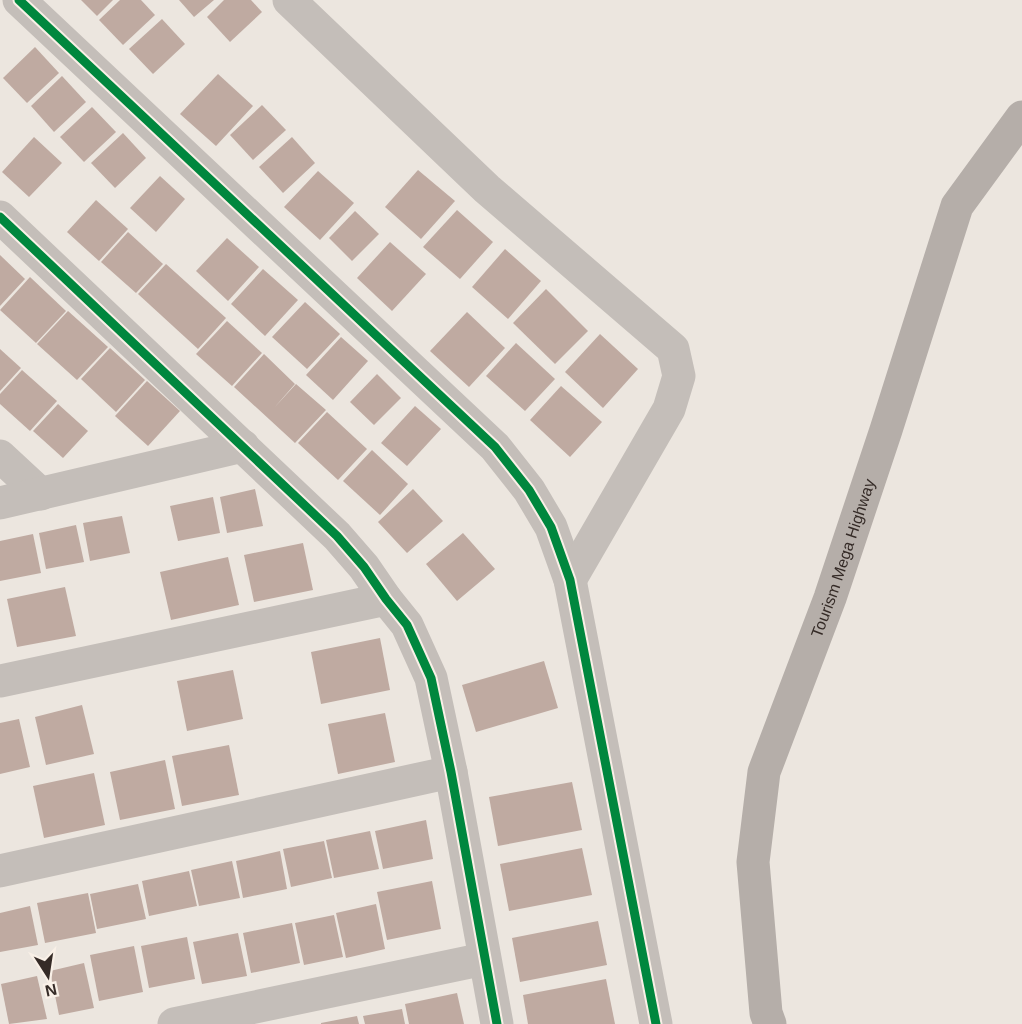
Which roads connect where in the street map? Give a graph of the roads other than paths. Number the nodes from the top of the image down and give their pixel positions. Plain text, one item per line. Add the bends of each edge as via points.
1 (19, 0) edge
2 (289, 0) edge
3 (1022, 117) edge
4 (0, 218) edge
5 (243, 446) junction
6 (0, 456) edge
7 (41, 494) junction
8 (0, 503) edge
9 (570, 580) junction
10 (386, 599) junction
11 (0, 681) edge
12 (451, 772) junction
13 (0, 871) edge
14 (484, 958) junction
15 (174, 1024) edge
16 (497, 1024) edge
17 (656, 1024) edge
18 (770, 1024) edge

1 - 9 street via 495,447 529,490 551,527
2 - 9 street via 487,189 673,349 679,376 669,409
3 - 18 street, Tourism Mega Highway via 957,206 830,598 764,772 753,862
4 - 5 street
5 - 7 street
5 - 10 street via 337,536
6 - 7 street
7 - 8 street
9 - 17 street
10 - 11 street
10 - 12 street via 407,625 431,678
12 - 13 street
12 - 14 street
14 - 15 street
14 - 16 street

